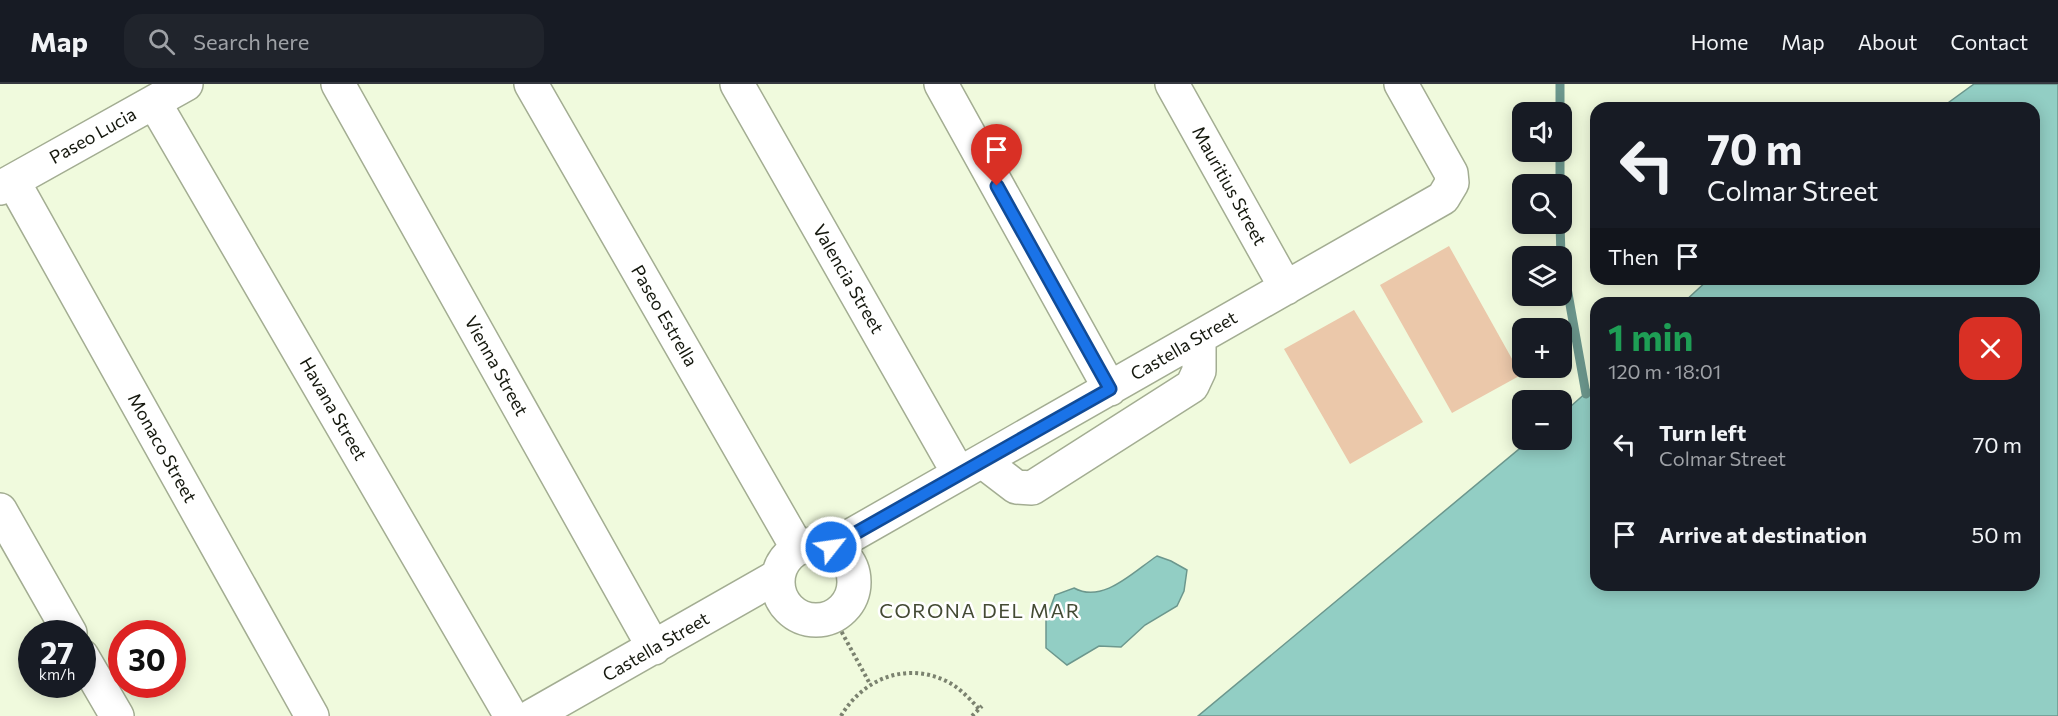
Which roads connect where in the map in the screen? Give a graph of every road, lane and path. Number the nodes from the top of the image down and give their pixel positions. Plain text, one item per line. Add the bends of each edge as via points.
1 (186, 84) edge
2 (338, 84) edge
3 (531, 84) edge
4 (736, 84) edge
5 (941, 84) edge
6 (1172, 84) edge
7 (1401, 84) edge
8 (154, 102) junction
9 (6, 185) edge
10 (1286, 288) junction
11 (1199, 338) junction
12 (1110, 389) junction
13 (970, 468) junction
14 (0, 510) edge
15 (831, 547) junction
16 (798, 549) junction
17 (778, 576) junction
18 (833, 616) junction
19 (63, 620) edge
20 (654, 648) junction
21 (96, 680) edge
22 (870, 684) junction
23 (117, 716) edge
24 (312, 716) edge
25 (511, 716) edge
26 (532, 716) edge
27 (841, 716) edge
28 (972, 716) edge

1 - 8 street, Paseo Lucia
2 - 20 street, Vienna Street
3 - 16 street, Paseo Estrella
4 - 13 street, Valencia Street
5 - 12 street
6 - 10 street, Mauritius Street
7 - 10 street, Castella Street via 1451,174 1452,183 1443,198
8 - 9 street, Paseo Lucia
8 - 25 street, Havana Street
9 - 24 street, Monaco Street
10 - 11 street, Castella Street
11 - 12 street, Castella Street
11 - 13 street via 1199,371 1192,386 1032,488 1016,487
12 - 13 street, Castella Street
13 - 15 street, Castella Street
14 - 19 street
15 - 16 street via 813,544
15 - 18 street via 846,558 855,581 847,605
16 - 17 street via 782,564
17 - 18 street via 780,595 790,611 814,621
17 - 20 street, Castella Street
18 - 22 path
20 - 26 street, Castella Street
21 - 23 street
22 - 27 path via 850,701
22 - 28 path via 894,674 920,673 944,680 980,708

